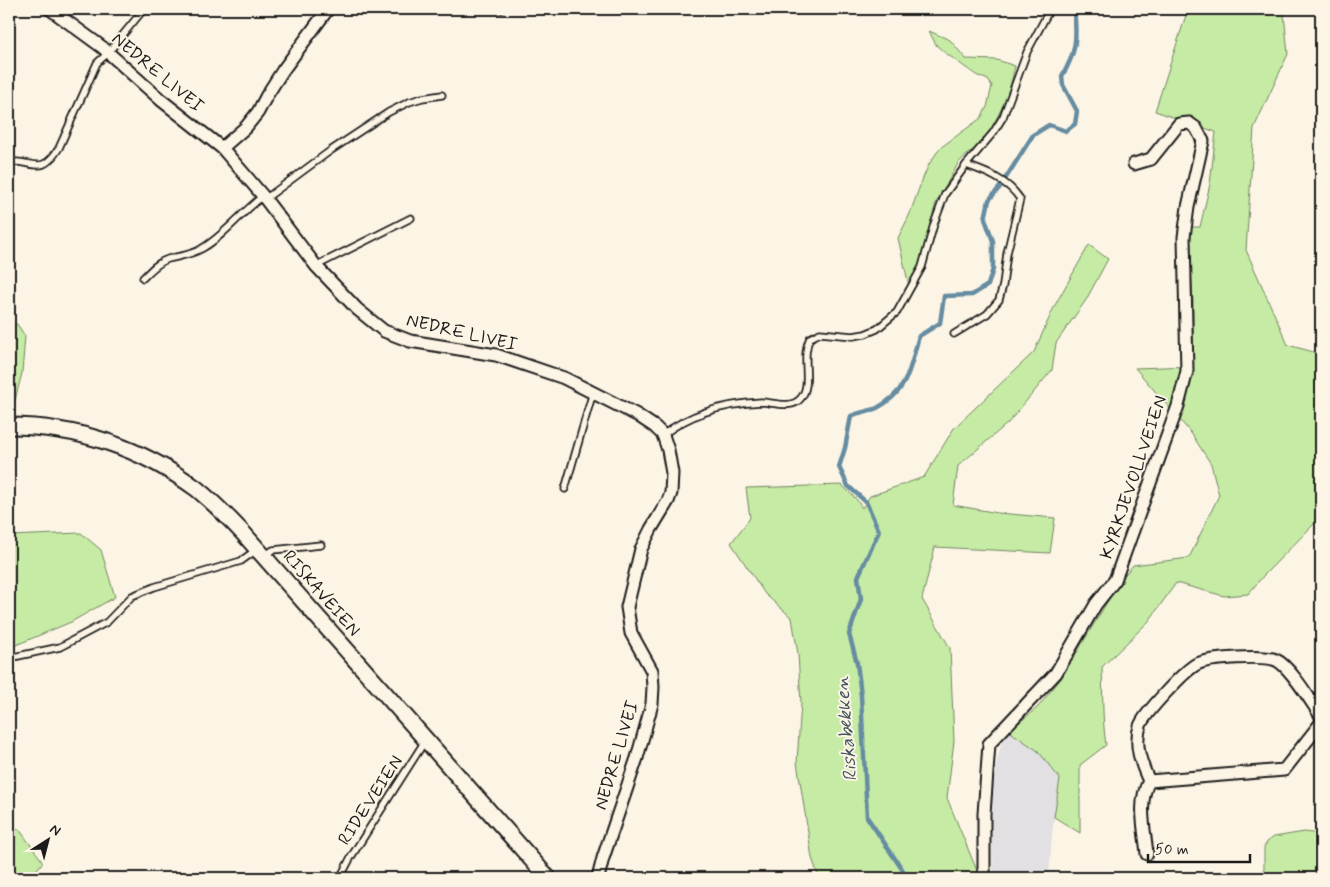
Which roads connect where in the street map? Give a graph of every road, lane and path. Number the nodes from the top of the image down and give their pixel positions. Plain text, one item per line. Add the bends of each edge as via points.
1 (50, 9) edge
2 (144, 9) edge
3 (328, 9) edge
4 (1050, 9) edge
5 (108, 53) junction
6 (442, 95) dead end
7 (222, 148) junction
8 (9, 162) edge
9 (1134, 164) dead end
10 (966, 165) junction
11 (264, 198) junction
12 (411, 218) dead end
13 (316, 266) junction
14 (143, 278) dead end
15 (954, 334) dead end
16 (593, 392) junction
17 (9, 426) edge
18 (663, 435) junction
19 (565, 489) dead end
20 (322, 545) dead end
21 (261, 552) junction
22 (9, 658) edge
23 (1321, 716) edge
24 (1321, 723) edge
25 (426, 740) junction
26 (1149, 781) junction
27 (1147, 854) dead end
28 (340, 878) edge
29 (548, 878) edge
30 (598, 878) edge
31 (984, 878) edge

1 - 5 street, NEDRE LIVEI
2 - 5 lane
3 - 7 street via 282,70 258,112
4 - 10 lane via 1027,52 1002,117
5 - 7 street, NEDRE LIVEI
5 - 8 lane via 97,63 51,161 44,165
6 - 11 lane via 409,102 390,112
7 - 11 street, NEDRE LIVEI
9 - 31 street, KYRKJEVOLLVEIEN via 1151,159 1179,124 1189,123 1203,141 1184,237 1187,370 1178,406 1115,580 1096,604 1056,673 989,744
10 - 15 lane via 1003,182 1020,199 999,300 987,314
10 - 18 lane via 945,194 922,267 902,304 877,329 865,334 820,333 810,338 806,350 806,385 799,401 786,405 765,402 732,405 695,416
11 - 13 street, NEDRE LIVEI
11 - 14 lane via 246,209 200,250 166,259
12 - 13 lane
13 - 16 street, NEDRE LIVEI via 356,308 384,331 410,341 496,355 564,378
16 - 18 street, NEDRE LIVEI via 642,418
16 - 19 lane
17 - 21 main road, RISKAVEIEN via 88,435 157,463 212,502
18 - 30 street, NEDRE LIVEI via 672,473 671,493 641,550 627,607 631,633 652,671 652,704
20 - 21 lane
21 - 22 lane via 132,596 107,622 60,647
21 - 25 main road, RISKAVEIEN
23 - 26 street via 1286,667 1276,660 1265,657 1208,660 1196,665 1144,717 1138,737 1140,760
24 - 26 street via 1284,770
25 - 28 lane, RIDEVEIEN
25 - 29 main road, RISKAVEIEN
26 - 27 street via 1142,809

